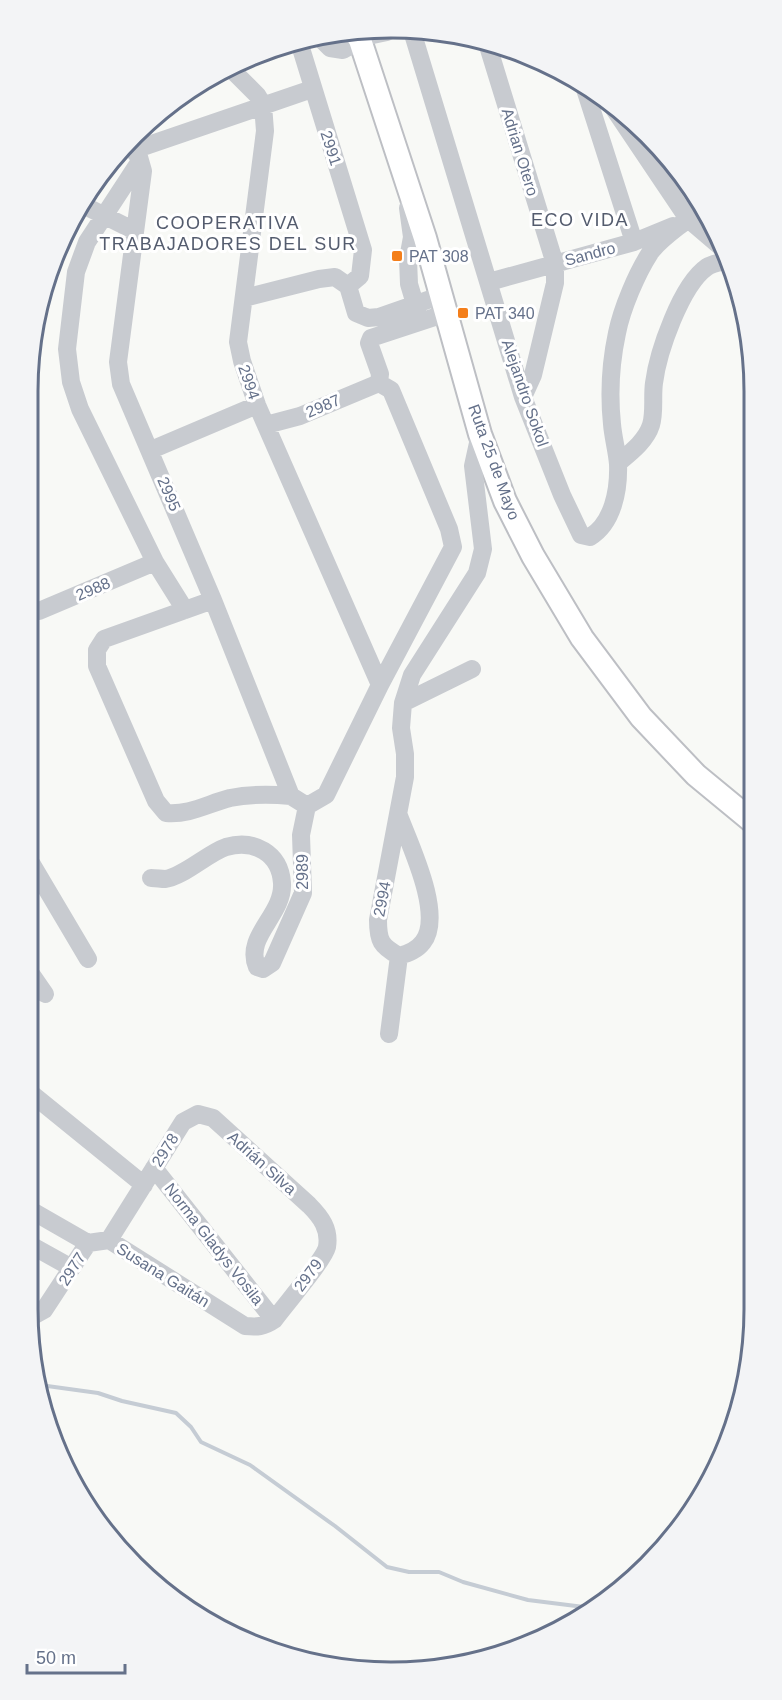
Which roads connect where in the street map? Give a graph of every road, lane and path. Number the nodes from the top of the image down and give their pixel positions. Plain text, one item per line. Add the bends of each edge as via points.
1 (414, 38) edge
2 (357, 39) edge
3 (364, 39) edge
4 (326, 43) edge
5 (301, 50) edge
6 (490, 52) edge
7 (236, 74) edge
8 (312, 89) junction
9 (588, 98) edge
10 (263, 105) junction
11 (626, 127) edge
12 (134, 151) edge
13 (405, 179) junction
14 (89, 208) edge
15 (103, 215) junction
16 (688, 219) junction
17 (135, 231) junction
18 (709, 237) edge
19 (634, 242) junction
20 (721, 263) edge
21 (555, 264) junction
22 (489, 282) junction
23 (348, 286) junction
24 (244, 298) junction
25 (444, 304) junction
26 (417, 313) junction
27 (379, 383) junction
28 (523, 397) junction
29 (257, 405) junction
30 (266, 425) junction
31 (480, 434) junction
32 (150, 450) junction
33 (618, 463) junction
34 (155, 562) junction
35 (213, 600) junction
36 (185, 610) junction
37 (37, 611) edge
38 (472, 669) dead end
39 (380, 685) junction
40 (402, 707) junction
41 (291, 796) junction
42 (307, 806) junction
43 (744, 815) edge
44 (399, 816) junction
45 (303, 871) junction
46 (37, 873) edge
47 (151, 878) dead end
48 (281, 878) junction
49 (399, 956) junction
50 (88, 959) dead end
51 (37, 982) edge
52 (45, 994) dead end
53 (389, 1034) dead end
54 (37, 1098) edge
55 (191, 1118) joint
56 (154, 1168) junction
57 (144, 1185) junction
58 (37, 1214) edge
59 (321, 1218) joint
60 (109, 1240) junction
61 (88, 1243) junction
62 (37, 1249) edge
63 (72, 1268) junction
64 (37, 1314) edge
65 (271, 1322) junction

1 - 22 street, Alejandro Sokol
2 - 4 street via 343,50
3 - 13 main road, Ruta 25 de Mayo
5 - 8 street, 2991
6 - 21 street, Adrian Otero
7 - 10 street
8 - 10 street
8 - 23 street, 2991 via 363,250 360,276
9 - 19 street
10 - 12 street
10 - 24 street, 2994 via 266,131
11 - 16 street
12 - 15 street
12 - 17 street, 2995 via 142,171
13 - 25 main road, Ruta 25 de Mayo
13 - 26 street via 412,237 408,273
14 - 15 street
15 - 17 street
15 - 34 street via 76,272 67,349 71,382 95,442
16 - 18 street
16 - 19 street, Sandro
16 - 33 street via 651,251 617,331 611,423
17 - 32 street, 2995 via 118,362 121,384
19 - 21 street, Sandro
20 - 33 street via 708,267 681,299 654,383 651,426 645,438
21 - 22 street, Sandro
21 - 28 street, Adrian Otero via 555,283 533,375
22 - 28 street, Alejandro Sokol
23 - 24 street via 335,277
23 - 26 street via 356,313 362,316
24 - 29 street, 2994 via 238,342
25 - 26 street
25 - 31 main road, Ruta 25 de Mayo
26 - 27 street via 371,339
27 - 30 street, 2987 via 300,416
27 - 39 street via 391,390 453,547
28 - 33 street, Alejandro Sokol via 581,535 590,537 600,531 611,511
29 - 30 street, 2994
29 - 32 street
30 - 39 street, 2994
31 - 40 street via 473,466 483,549 477,573 412,675
31 - 43 main road, Ruta 25 de Mayo via 505,501 582,638 641,717 696,775
32 - 35 street, 2995
34 - 36 street
34 - 37 street, 2988
35 - 36 street
35 - 41 street, 2995
36 - 41 street via 104,639 97,650 97,666 156,801 166,813 182,814 250,795
38 - 40 street
39 - 42 street via 326,795
40 - 44 street, 2994 via 405,777
41 - 42 street
42 - 45 street, 2989 via 301,835
44 - 49 street, 2994 via 378,935 385,948
44 - 49 street, 2994 via 429,900 431,919 425,940 414,951
45 - 48 street via 296,879
45 - 48 street, 2989 via 301,900 272,963 263,969 257,967 255,948 281,894
46 - 50 street
47 - 48 street, 2989 via 166,879 226,847 250,845 265,850 276,861
49 - 53 street
51 - 52 street
54 - 57 street, Norma Gladys Vosila
55 - 56 street, 2978
55 - 59 street, Adrián Silva via 213,1118
56 - 57 street, 2978
56 - 65 street, Norma Gladys Vosila
57 - 60 street, 2978
58 - 61 street
59 - 65 street, 2979 via 327,1233 327,1249
60 - 61 street, Susana Gaitán
60 - 65 street, Susana Gaitán via 245,1326 258,1328
61 - 63 street, 2977
62 - 63 street
63 - 64 street, 2977 via 44,1310

